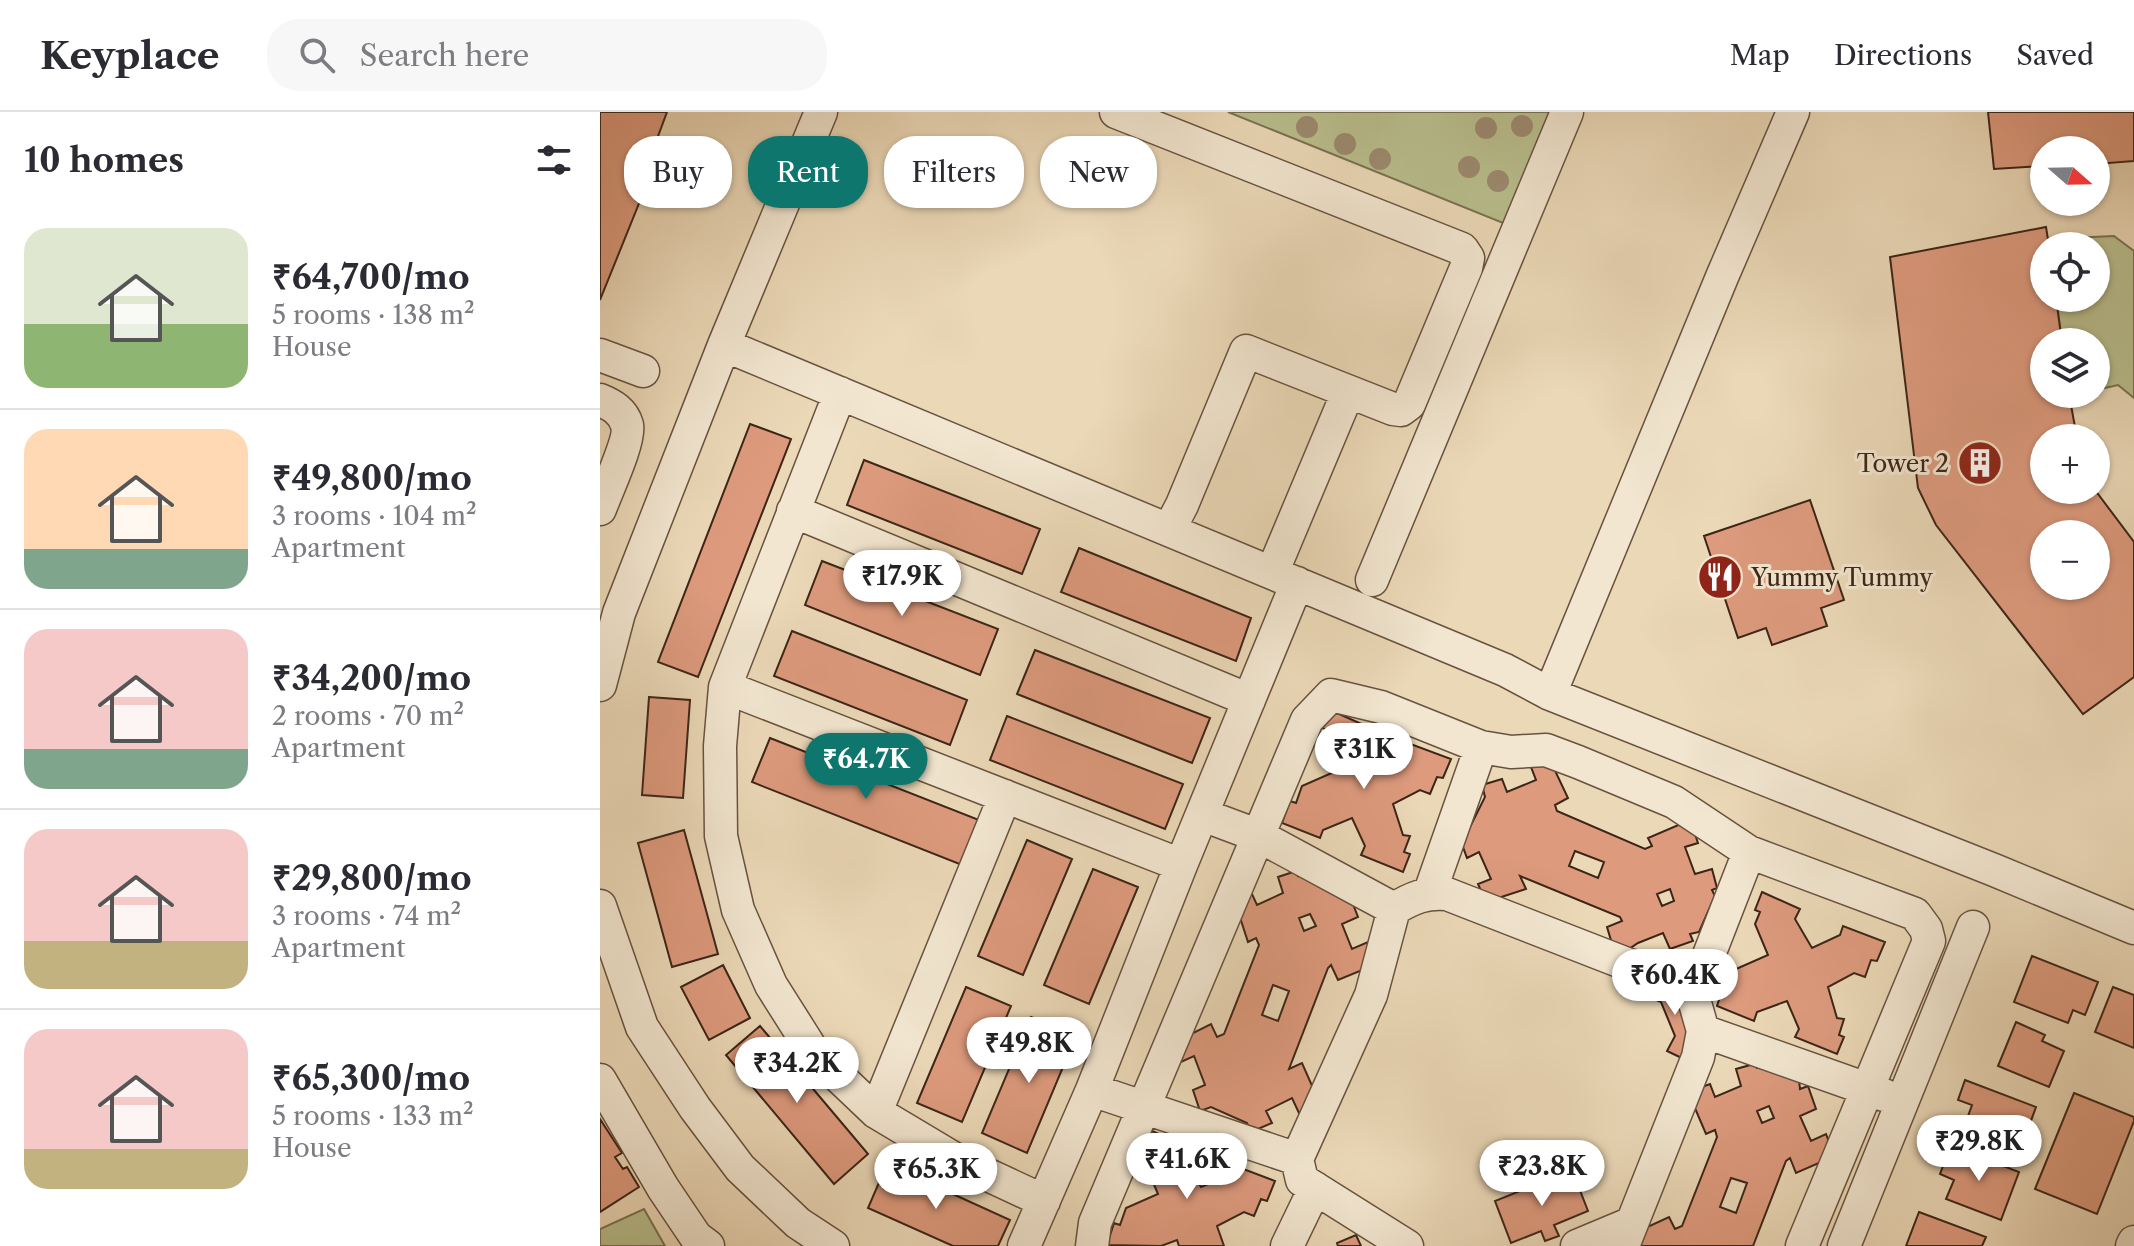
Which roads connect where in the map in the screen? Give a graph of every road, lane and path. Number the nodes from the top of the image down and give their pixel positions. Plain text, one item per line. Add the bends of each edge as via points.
1 (821, 112) edge
2 (1116, 112) edge
3 (1567, 112) edge
4 (1793, 112) edge
5 (724, 345) junction
6 (600, 355) edge
7 (643, 371) dead end
8 (1348, 392) junction
9 (840, 393) junction
10 (600, 400) edge
11 (600, 509) edge
12 (793, 511) junction
13 (1169, 530) junction
14 (1284, 578) junction
15 (1372, 580) dead end
16 (609, 611) edge
17 (600, 685) edge
18 (725, 687) junction
19 (1550, 694) junction
20 (1249, 700) junction
21 (1481, 747) junction
22 (1005, 796) junction
23 (1203, 815) junction
24 (1259, 836) junction
25 (1749, 852) junction
26 (1181, 865) junction
27 (1430, 892) junction
28 (600, 906) edge
29 (1394, 909) junction
30 (1973, 927) dead end
31 (2134, 928) edge
32 (1693, 996) junction
33 (1703, 1031) junction
34 (600, 1080) edge
35 (1866, 1088) junction
36 (1092, 1090) junction
37 (1903, 1101) junction
38 (1145, 1108) junction
39 (876, 1112) junction
40 (1297, 1159) junction
41 (1315, 1188) junction
42 (1044, 1201) junction
43 (1627, 1235) edge
44 (708, 1246) edge
45 (833, 1246) edge
46 (1024, 1246) edge
47 (1092, 1246) edge
48 (1287, 1246) edge
49 (1407, 1246) edge
50 (1577, 1246) edge
51 (1802, 1246) edge
52 (1844, 1246) edge

1 - 5 street
2 - 8 street via 1462,249 1468,258 1466,268 1409,404 1393,409
3 - 15 street
4 - 19 street
5 - 9 street
5 - 16 street
6 - 7 street
8 - 13 street via 1246,351
8 - 14 street
9 - 12 street
9 - 13 street
10 - 11 street via 621,412 628,427
12 - 18 street
12 - 20 street
13 - 14 street
14 - 19 street via 1505,670
14 - 20 street
16 - 17 street
18 - 22 street
18 - 39 street via 721,836 738,910 771,985 814,1053
19 - 31 street
20 - 23 street
21 - 24 street via 1381,707 1331,695 1307,720
21 - 25 street via 1546,750 1578,762 1674,802
21 - 27 street
22 - 26 street
22 - 39 street
23 - 24 street
23 - 26 street
24 - 29 street
24 - 38 street
25 - 32 street
25 - 35 street via 1915,914 1926,929 1929,941
26 - 36 street
27 - 29 street
27 - 32 street via 1632,966 1661,969 1681,980
28 - 45 street via 642,1027 695,1108 740,1168 798,1223
29 - 40 street via 1371,995
30 - 37 street
32 - 33 street
33 - 35 street
33 - 43 street via 1698,1057
34 - 44 street via 663,1188
35 - 37 street
35 - 51 street
36 - 38 street
36 - 42 street
37 - 52 street
38 - 40 street
38 - 47 street via 1095,1223
39 - 42 street via 958,1161
40 - 41 street via 1302,1180
41 - 48 street
41 - 49 street
42 - 46 street
43 - 50 street

